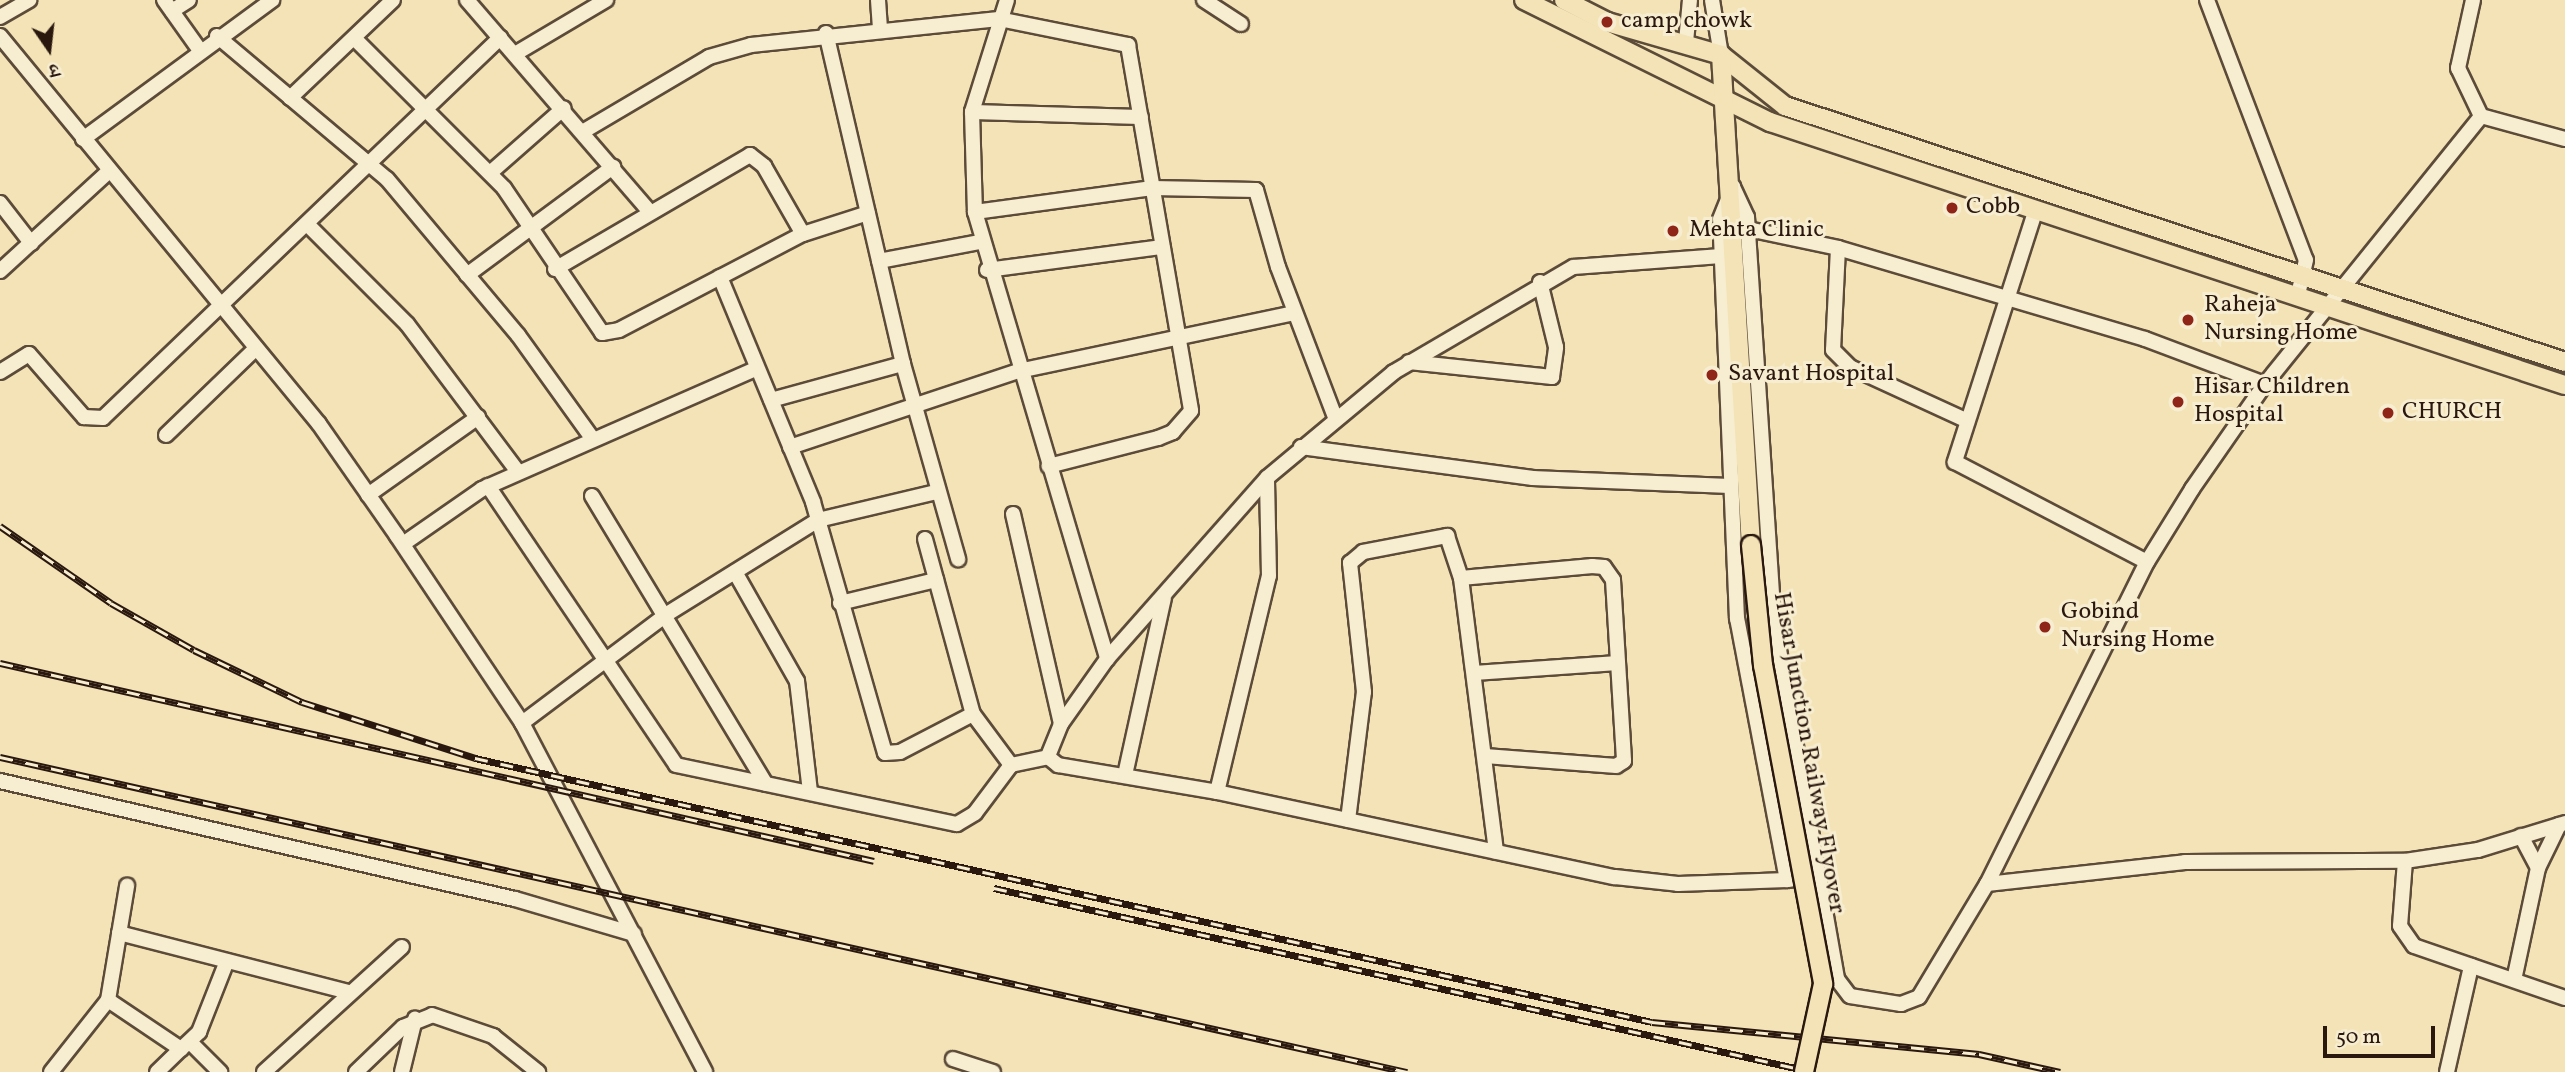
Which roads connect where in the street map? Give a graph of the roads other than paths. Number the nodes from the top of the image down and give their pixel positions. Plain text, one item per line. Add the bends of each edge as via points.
1 (29, 0) edge
2 (189, 0) edge
3 (272, 0) edge
4 (393, 0) edge
5 (467, 0) edge
6 (606, 0) edge
7 (878, 0) edge
8 (1007, 0) edge
9 (1204, 0) edge
10 (1524, 0) edge
11 (1564, 0) edge
12 (1690, 0) edge
13 (1712, 0) edge
14 (2207, 0) edge
15 (2473, 0) edge
16 (168, 6) edge
17 (0, 17) edge
18 (999, 19) junction
19 (1241, 24) dead end
20 (880, 27) junction
21 (825, 33) junction
22 (0, 36) edge
23 (217, 36) junction
24 (354, 38) junction
25 (500, 38) junction
26 (1686, 42) junction
27 (199, 49) junction
28 (515, 54) junction
29 (1721, 55) junction
30 (290, 98) junction
31 (1728, 101) junction
32 (564, 108) junction
33 (429, 111) junction
34 (972, 111) junction
35 (2481, 116) junction
36 (1141, 117) junction
37 (584, 131) junction
38 (83, 139) junction
39 (2565, 139) edge
40 (370, 165) junction
41 (613, 167) junction
42 (109, 171) junction
43 (490, 173) junction
44 (1733, 187) junction
45 (1152, 188) junction
46 (0, 204) edge
47 (2036, 209) junction
48 (649, 211) junction
49 (975, 212) junction
50 (868, 213) junction
51 (308, 225) junction
52 (530, 228) junction
53 (1748, 229) junction
54 (803, 234) junction
55 (980, 242) junction
56 (31, 243) junction
57 (1162, 247) junction
58 (1838, 248) junction
59 (1721, 256) junction
60 (879, 261) junction
61 (555, 269) junction
62 (988, 270) junction
63 (0, 271) edge
64 (467, 275) junction
65 (2306, 276) junction
66 (720, 277) junction
67 (1541, 282) junction
68 (2343, 289) junction
69 (2298, 296) junction
70 (2004, 297) junction
71 (2330, 307) junction
72 (223, 308) junction
73 (1294, 313) junction
74 (1182, 337) junction
75 (257, 348) junction
76 (1409, 362) junction
77 (2565, 362) edge
78 (903, 364) junction
79 (757, 368) junction
80 (1019, 371) junction
81 (0, 372) edge
82 (2265, 384) junction
83 (2565, 385) edge
84 (771, 400) junction
85 (915, 406) junction
86 (478, 417) junction
87 (1335, 417) junction
88 (1966, 419) junction
89 (166, 435) dead end
90 (592, 438) junction
91 (790, 447) junction
92 (1301, 447) junction
93 (1049, 466) junction
94 (518, 472) junction
95 (1267, 478) junction
96 (488, 486) junction
97 (1729, 486) junction
98 (936, 492) junction
99 (369, 495) junction
100 (592, 496) dead end
101 (1013, 514) dead end
102 (818, 520) junction
103 (925, 539) dead end
104 (402, 544) junction
105 (958, 559) dead end
106 (2147, 562) junction
107 (735, 572) junction
108 (1461, 578) junction
109 (936, 580) junction
110 (1165, 597) junction
111 (840, 603) junction
112 (667, 614) junction
113 (1107, 659) junction
114 (604, 661) junction
115 (1618, 663) junction
116 (1474, 673) junction
117 (973, 714) junction
118 (522, 723) junction
119 (1061, 724) junction
120 (1485, 756) junction
121 (1048, 757) junction
122 (1011, 765) junction
123 (1125, 775) junction
124 (0, 781) edge
125 (766, 784) junction
126 (810, 791) junction
127 (1217, 792) junction
128 (1348, 820) junction
129 (2562, 824) edge
130 (2521, 836) junction
131 (1496, 852) junction
132 (2405, 861) junction
133 (2538, 868) junction
134 (1817, 876) junction
135 (1787, 880) junction
136 (1987, 884) junction
137 (127, 886) dead end
138 (119, 933) junction
139 (635, 934) junction
140 (402, 947) dead end
141 (227, 961) junction
142 (2471, 966) junction
143 (2514, 980) junction
144 (349, 992) junction
145 (2565, 998) edge
146 (108, 1000) junction
147 (415, 1019) junction
148 (186, 1046) junction
149 (953, 1059) dead end
150 (51, 1072) edge
151 (157, 1072) edge
152 (220, 1072) edge
153 (264, 1072) edge
154 (356, 1072) edge
155 (402, 1072) edge
156 (537, 1072) edge
157 (705, 1072) edge
158 (993, 1072) edge
159 (1804, 1072) edge
160 (2447, 1072) edge

1 - 17 street
2 - 16 street
3 - 23 street
4 - 24 street
5 - 25 street
6 - 28 street
7 - 20 street
8 - 18 street
9 - 19 street
10 - 31 main road
11 - 26 main road via 1607,22
12 - 26 street
13 - 29 street
14 - 65 street via 2296,230
15 - 35 street via 2458,68
16 - 27 street
18 - 20 street
18 - 34 street
18 - 36 street via 1128,45
20 - 21 street
21 - 37 street via 709,57
21 - 50 street
22 - 38 street
23 - 27 street
23 - 30 street
24 - 30 street
24 - 33 street
25 - 28 street
25 - 33 street
26 - 29 main road
27 - 38 street
28 - 32 street
29 - 31 main road, Hisar Junction Railway Flyover
29 - 65 main road via 1785,106
30 - 40 street
31 - 44 main road, Hisar Junction Railway Flyover
31 - 47 main road via 1770,122
32 - 37 street
32 - 43 street
33 - 40 street
33 - 43 street
34 - 36 street
34 - 49 street
35 - 39 street
35 - 68 street
36 - 45 street
37 - 41 street
38 - 42 street
40 - 51 street
40 - 64 street
41 - 48 street
41 - 52 street
42 - 56 street
42 - 72 street
43 - 52 street
44 - 53 street
44 - 59 street via 1721,208
44 - 159 main road, Hisar Junction Railway Flyover, bridge via 1751,545 1763,665 1823,984
45 - 49 street
45 - 57 street
45 - 73 street via 1261,194
46 - 56 street
47 - 69 main road
47 - 70 street
48 - 54 street via 750,155 764,166
48 - 61 street
49 - 55 street
50 - 54 street
50 - 60 street
51 - 72 street
51 - 86 street via 407,324
52 - 61 street
52 - 64 street
53 - 58 street
53 - 134 street via 1774,621
54 - 66 street
55 - 60 street
55 - 62 street
56 - 63 street
57 - 62 street
57 - 74 street
58 - 70 street
58 - 88 street via 1833,350 1850,367
59 - 67 street via 1594,263
59 - 97 street
60 - 78 street
61 - 66 street via 602,332 619,330
62 - 80 street
64 - 90 street
65 - 68 main road
65 - 69 street
66 - 79 street
67 - 76 street
67 - 76 street via 1558,360 1552,377
68 - 71 street
68 - 77 main road
69 - 71 main road
70 - 82 street
70 - 88 street
71 - 82 street
71 - 83 main road
72 - 75 street
72 - 81 street via 97,421 84,417 29,354
73 - 74 street
73 - 87 street
74 - 80 street
74 - 93 street via 1191,390 1183,424 1158,438
75 - 89 street
75 - 99 street
76 - 87 street
78 - 84 street
78 - 85 street
79 - 84 street
79 - 90 street
80 - 85 street
80 - 93 street
82 - 106 street
84 - 91 street
85 - 91 street
85 - 98 street
86 - 94 street
86 - 99 street
87 - 92 street
88 - 106 street via 1958,467
90 - 94 street
91 - 102 street
92 - 95 street
92 - 97 street via 1546,479
93 - 113 street
94 - 96 street
95 - 110 street
95 - 127 street via 1269,576
96 - 104 street
96 - 114 street
97 - 135 street via 1737,619
98 - 102 street
98 - 105 street
99 - 104 street
100 - 112 street
101 - 119 street
102 - 107 street
102 - 111 street
103 - 109 street
104 - 118 street
106 - 136 street
107 - 112 street
107 - 126 street via 797,681
108 - 115 street via 1604,567 1613,580
108 - 116 street
108 - 128 street via 1447,536 1363,552 1350,563 1364,692
109 - 111 street
109 - 117 street
110 - 113 street
110 - 123 street
111 - 117 street via 885,753 900,752
112 - 114 street
112 - 125 street
113 - 119 street
114 - 118 street
114 - 125 street via 676,765
115 - 116 street
115 - 120 street via 1621,764
116 - 120 street
117 - 122 street
118 - 139 street
119 - 121 street
120 - 131 street
121 - 122 street
121 - 123 street via 1058,765
122 - 126 street via 975,813 957,824
123 - 127 street
124 - 139 street via 515,899
125 - 126 street
127 - 128 street
128 - 131 street
129 - 130 street
129 - 133 street
130 - 132 street
130 - 133 street
131 - 135 street via 1643,881
132 - 136 street via 2185,862
132 - 142 street via 2399,914 2405,937
133 - 143 street
134 - 135 street
134 - 136 street via 1839,986 1850,996 1901,1004 1919,997
137 - 138 street
138 - 141 street
138 - 146 street
139 - 157 street
140 - 144 street
141 - 144 street
141 - 148 street
142 - 143 street
142 - 160 street
143 - 145 street
144 - 153 street
146 - 148 street
146 - 150 street
147 - 154 street
147 - 155 street
147 - 156 street via 445,1017 473,1025 512,1046
148 - 151 street
148 - 152 street
149 - 158 street

